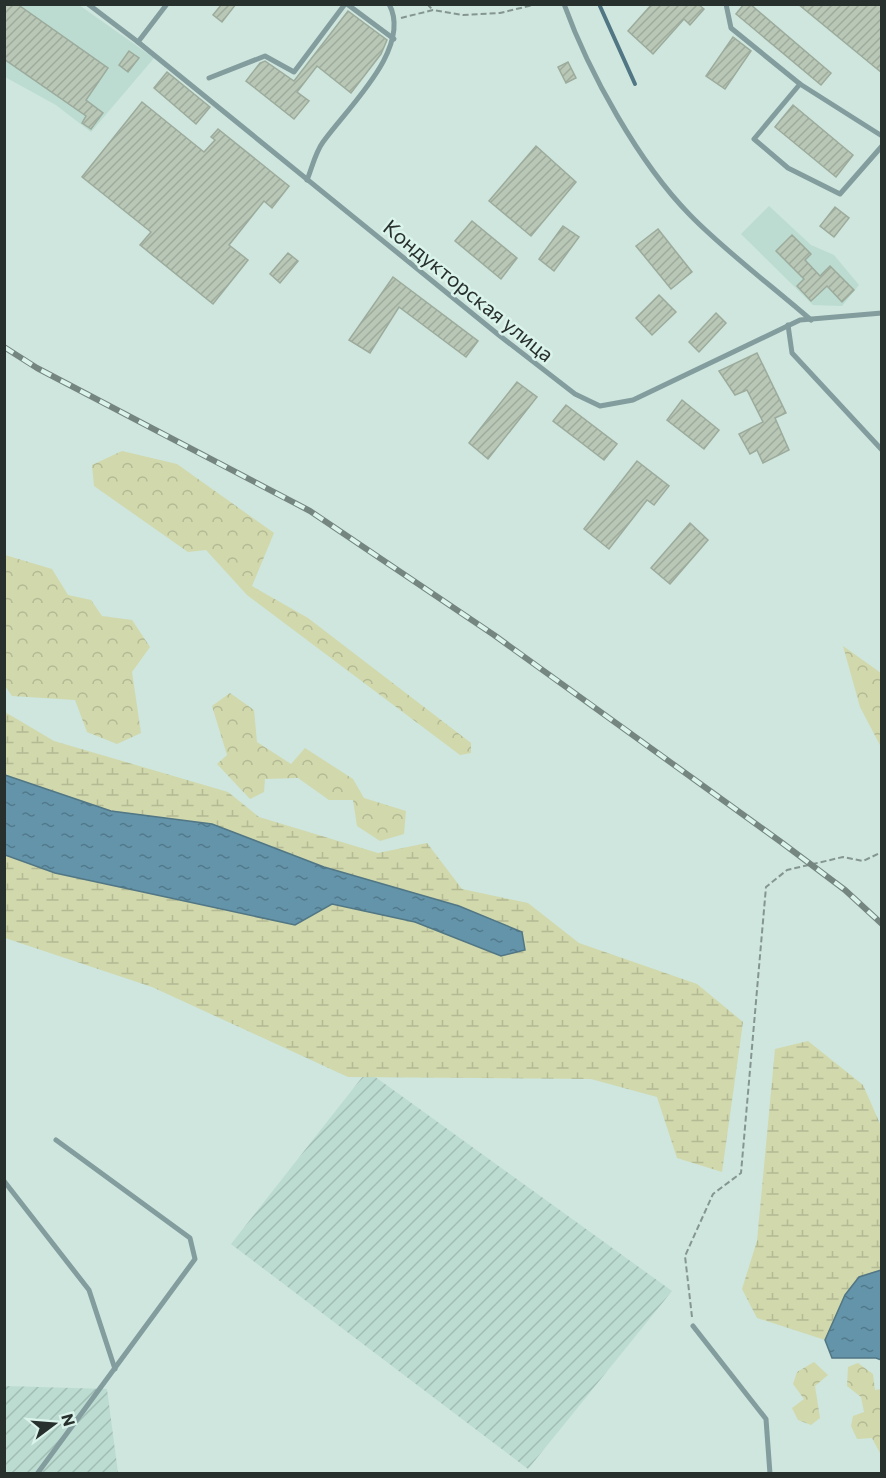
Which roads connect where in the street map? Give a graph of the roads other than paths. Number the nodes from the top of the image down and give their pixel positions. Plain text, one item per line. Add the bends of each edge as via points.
1 (88, 4) edge
2 (167, 4) edge
3 (346, 4) edge
4 (389, 4) edge
5 (564, 4) edge
6 (726, 4) edge
7 (394, 39) junction
8 (138, 42) junction
9 (209, 78) dead end
10 (800, 84) junction
11 (882, 136) edge
12 (882, 146) edge
13 (307, 180) junction
14 (882, 313) edge
15 (811, 320) junction
16 (788, 325) junction
17 (882, 450) edge
18 (56, 1140) dead end
19 (4, 1181) edge
20 (693, 1326) road end
21 (115, 1369) junction
22 (37, 1473) edge
23 (770, 1473) edge

1 - 8 lane, Кондукторская улица
2 - 8 lane
3 - 7 lane
3 - 9 lane via 294,72 265,56
4 - 7 lane via 394,14
5 - 15 lane via 595,74 658,178 690,216
6 - 10 lane via 731,28
7 - 13 lane via 386,59 321,144
8 - 13 lane, Кондукторская улица
10 - 11 lane
10 - 12 lane via 754,139 788,168 840,194
13 - 16 lane, Кондукторская улица via 547,373 575,394 600,406 633,400
14 - 15 lane, Кондукторская улица
15 - 16 lane, Кондукторская улица
16 - 17 lane via 792,353
18 - 21 lane via 190,1238 195,1259
19 - 21 lane via 89,1290
20 - 23 lane via 766,1419
21 - 22 lane

